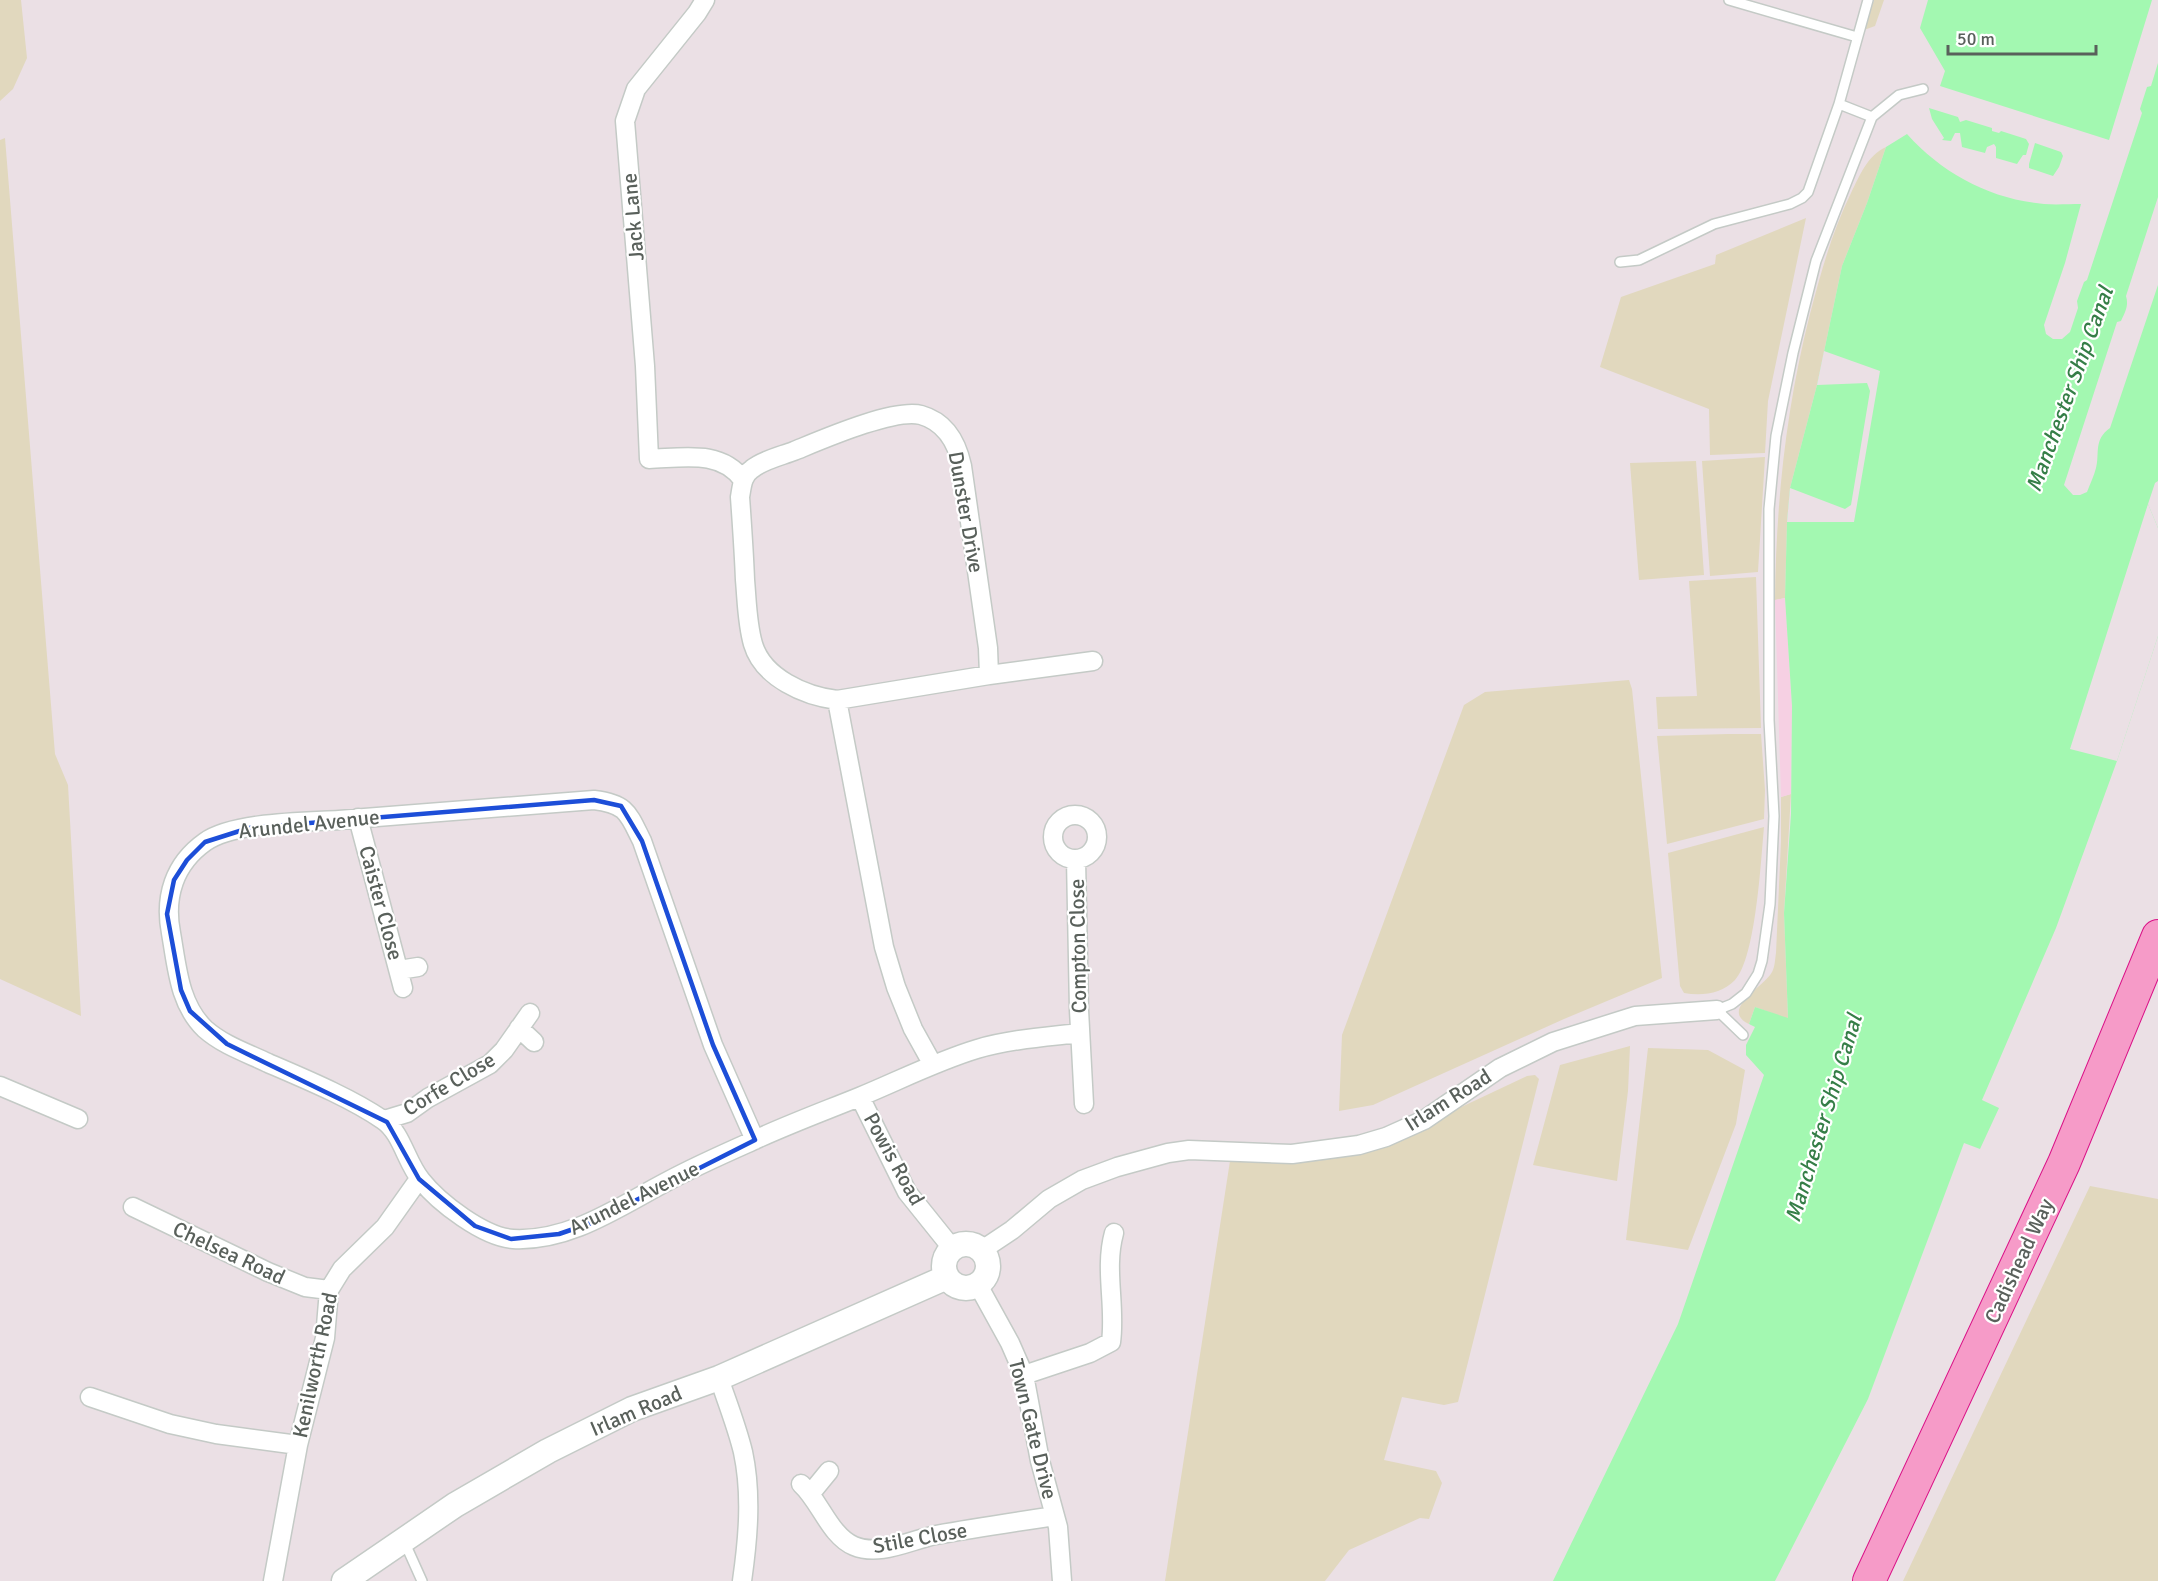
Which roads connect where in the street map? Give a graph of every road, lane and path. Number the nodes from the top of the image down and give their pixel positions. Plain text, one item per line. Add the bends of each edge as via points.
1 (705, 0) edge
2 (1729, 0) edge
3 (1868, 0) edge
4 (1857, 37) junction
5 (1923, 89) dead end
6 (1839, 104) junction
7 (1872, 117) junction
8 (1620, 262) dead end
9 (742, 480) junction
10 (1093, 661) dead end
11 (989, 675) junction
12 (837, 700) junction
13 (358, 818) junction
14 (1077, 859) dead end
15 (2158, 936) edge
16 (418, 967) dead end
17 (1717, 1010) junction
18 (530, 1012) dead end
19 (519, 1028) junction
20 (1080, 1033) junction
21 (1743, 1035) dead end
22 (534, 1042) dead end
23 (933, 1065) junction
24 (0, 1088) edge
25 (1089, 1091) dead end
26 (860, 1097) junction
27 (78, 1119) dead end
28 (384, 1120) junction
29 (754, 1140) junction
30 (419, 1179) junction
31 (133, 1207) dead end
32 (1114, 1233) dead end
33 (952, 1248) junction
34 (982, 1250) junction
35 (947, 1277) junction
36 (978, 1285) junction
37 (329, 1290) junction
38 (1024, 1375) junction
39 (719, 1378) junction
40 (90, 1397) dead end
41 (298, 1445) junction
42 (828, 1471) dead end
43 (1055, 1516) junction
44 (404, 1541) junction
45 (273, 1581) edge
46 (344, 1581) edge
47 (422, 1581) edge
48 (742, 1581) edge
49 (1062, 1581) edge
50 (1869, 1581) edge

1 - 9 street, Jack Lane via 636,89 626,121 649,459 713,458 735,470
2 - 4 lane
3 - 4 lane
4 - 6 lane
5 - 7 lane via 1899,95
6 - 7 lane
6 - 8 lane via 1808,192 1802,198 1713,224 1639,260
7 - 17 lane via 1816,261 1776,436 1768,520 1769,720 1774,816 1770,904 1758,974 1746,993
9 - 11 street, Dunster Drive via 752,469 772,459 856,426 898,416 919,415 935,421 958,447
9 - 12 street via 747,606 754,646 764,663 783,681 819,698
10 - 11 street
11 - 12 street
12 - 23 street via 884,947 913,1029
13 - 16 street, Caister Close via 401,979
13 - 28 street, Arundel Avenue via 238,830 205,842 174,880 167,914 181,990 190,1011 206,1029 227,1044
13 - 29 street, Arundel Avenue via 594,800 621,806 642,841 713,1045
14 - 20 street, Compton Close
15 - 50 highway, Cadishead Way via 2064,1163
17 - 21 lane
17 - 34 street, Irlam Road via 1635,1016 1553,1042 1500,1068 1424,1120 1359,1145 1292,1154 1189,1150 1117,1167 1082,1180 1049,1199
18 - 19 street, Corfe Close
19 - 22 street
19 - 28 street, Corfe Close via 490,1064 407,1113
20 - 23 street, Compton Close via 998,1044
20 - 25 street, Compton Close
23 - 26 street, Arundel Avenue
24 - 27 street
26 - 29 street, Arundel Avenue
26 - 33 street, Powis Road via 907,1192
28 - 30 street, Arundel Avenue
29 - 30 street, Arundel Avenue via 591,1223 536,1238 511,1239 475,1226
30 - 37 street, Kenilworth Road via 385,1227 342,1269
31 - 37 street, Chelsea Road via 268,1272 305,1287
32 - 38 street via 1109,1257 1111,1342
33 - 34 street via 964,1243
33 - 35 street via 945,1258
34 - 36 street via 988,1269
35 - 36 street via 964,1288
35 - 39 street, Irlam Road
36 - 38 street, Town Gate Drive
37 - 41 street, Kenilworth Road via 325,1338
38 - 43 street, Town Gate Drive
39 - 44 street, Irlam Road via 632,1409 548,1450 454,1505
39 - 48 street via 743,1453 748,1488
40 - 41 street via 170,1424
41 - 45 street, Kenilworth Road
42 - 43 street, Stile Close via 806,1488 840,1536 855,1546 890,1547
43 - 49 street, Town Gate Drive
44 - 46 street, Irlam Road
44 - 47 lane

